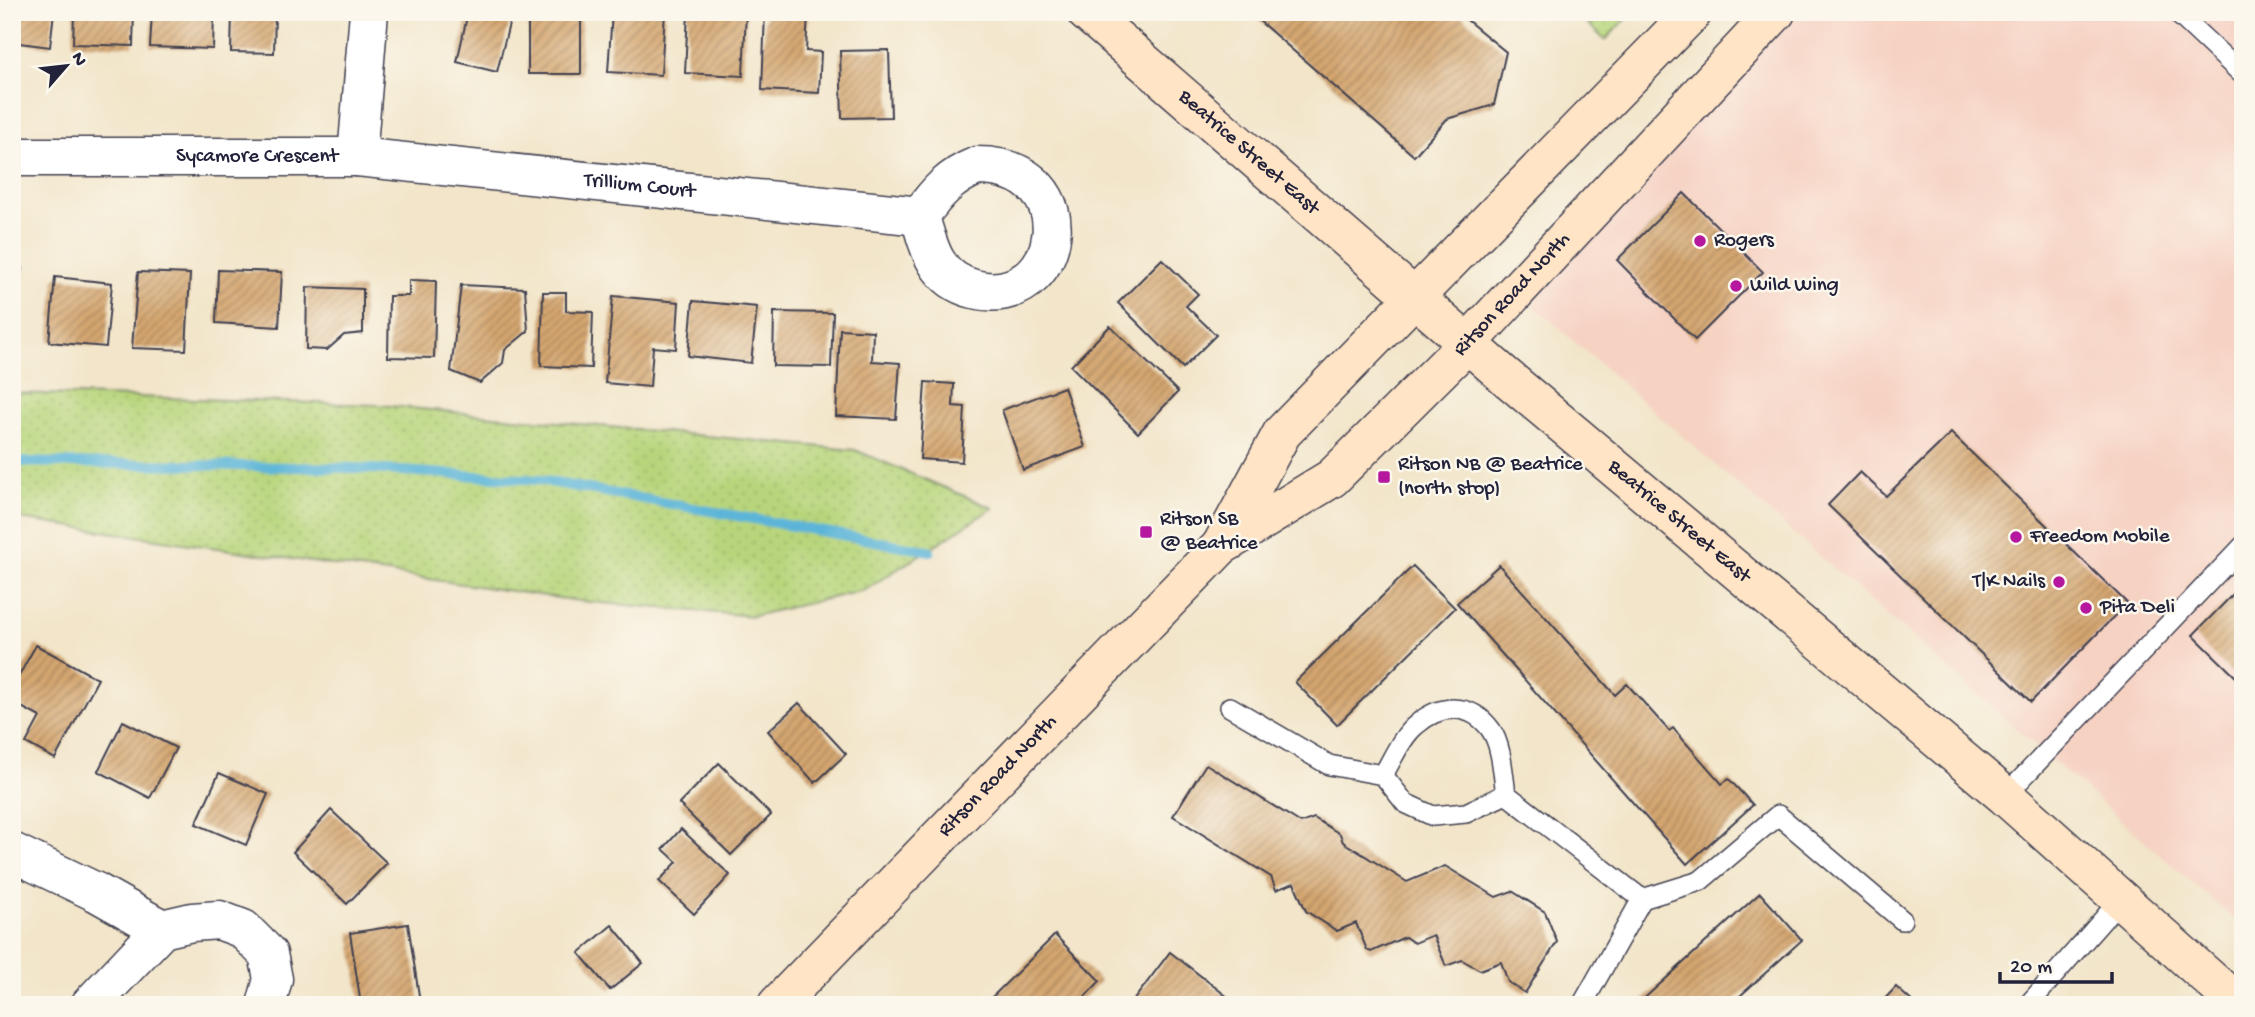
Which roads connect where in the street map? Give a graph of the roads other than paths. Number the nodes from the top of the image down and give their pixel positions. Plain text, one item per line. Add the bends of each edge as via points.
1 (369, 12) edge
2 (1693, 12) edge
3 (1776, 12) edge
4 (2176, 12) edge
5 (1088, 13) edge
6 (2243, 75) edge
7 (12, 157) edge
8 (357, 157) junction
9 (920, 216) dead end
10 (1414, 299) junction
11 (1467, 344) junction
12 (1221, 546) junction
13 (2243, 546) edge
14 (1230, 707) dead end
15 (1383, 775) junction
16 (1506, 794) junction
17 (2005, 796) junction
18 (12, 852) edge
19 (2122, 898) junction
20 (1642, 899) junction
21 (1902, 920) dead end
22 (162, 929) junction
23 (90, 1005) edge
24 (266, 1005) edge
25 (777, 1005) edge
26 (1582, 1005) edge
27 (2028, 1005) edge
28 (2239, 1005) edge

1 - 8 street, Sycamore Crescent
2 - 10 main road, Ritson Road North
3 - 11 main road, Ritson Road North
4 - 6 lane
5 - 10 main road, Beatrice Street East
7 - 8 street, Sycamore Crescent
8 - 9 street, Trillium Court
10 - 11 main road, Beatrice Street East
10 - 12 main road, Ritson Road North via 1282,433
11 - 12 main road, Ritson Road North via 1332,478
11 - 17 main road, Beatrice Street East
12 - 25 main road, Ritson Road North
13 - 17 lane
14 - 15 lane via 1329,765
15 - 16 lane via 1405,803 1433,816 1466,813
15 - 16 lane via 1414,726 1443,708 1469,710 1492,730
16 - 20 lane
17 - 19 main road, Beatrice Street East
18 - 22 street
19 - 27 lane
19 - 28 main road, Beatrice Street East
20 - 21 lane via 1699,881 1778,815
20 - 26 lane
22 - 23 street
22 - 24 street via 219,920 243,929 268,954 273,979

